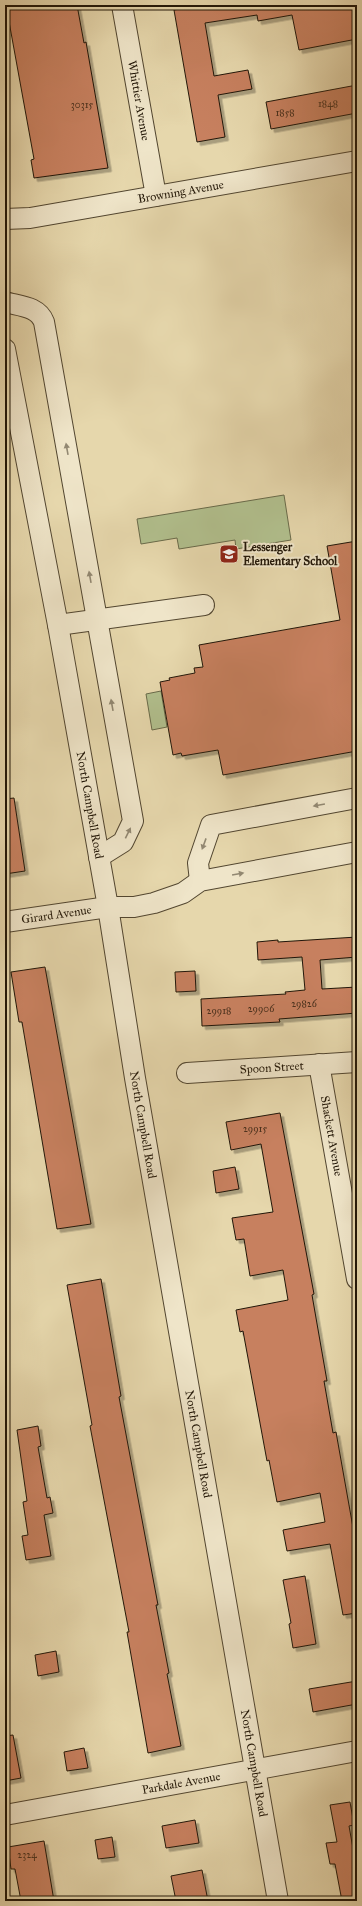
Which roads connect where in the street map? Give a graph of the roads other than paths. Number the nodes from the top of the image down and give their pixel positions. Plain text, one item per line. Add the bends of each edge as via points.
1 (122, 5) edge
2 (357, 161) edge
3 (156, 196) junction
4 (5, 219) edge
5 (5, 302) edge
6 (5, 349) edge
7 (204, 605) dead end
8 (97, 621) junction
9 (58, 625) junction
10 (357, 798) edge
11 (357, 852) edge
12 (99, 857) junction
13 (200, 881) junction
14 (108, 907) junction
15 (5, 922) edge
16 (357, 1062) edge
17 (320, 1064) junction
18 (187, 1073) dead end
19 (357, 1279) edge
20 (357, 1752) edge
21 (255, 1770) junction
22 (5, 1815) edge
23 (278, 1901) edge

1 - 3 street, Whittier Avenue
2 - 3 street, Browning Avenue
3 - 4 street, Browning Avenue via 30,218
8 -> 5 street via 44,322 39,312 34,309
6 - 9 street, North Campbell Road
7 - 8 street
8 - 9 street
12 -> 8 street via 123,842 133,821
9 - 12 street, North Campbell Road
10 -> 13 street via 211,824 198,863
13 -> 11 street
12 - 14 street, North Campbell Road
13 - 14 street, Girard Avenue via 169,899 134,907
14 - 15 street, Girard Avenue
14 - 21 street, North Campbell Road via 135,1078
16 - 17 street, Spoon Street
17 - 18 street, Spoon Street
17 - 19 street, Shackett Avenue
20 - 21 street, Parkdale Avenue
21 - 22 street, Parkdale Avenue
21 - 23 street, North Campbell Road

